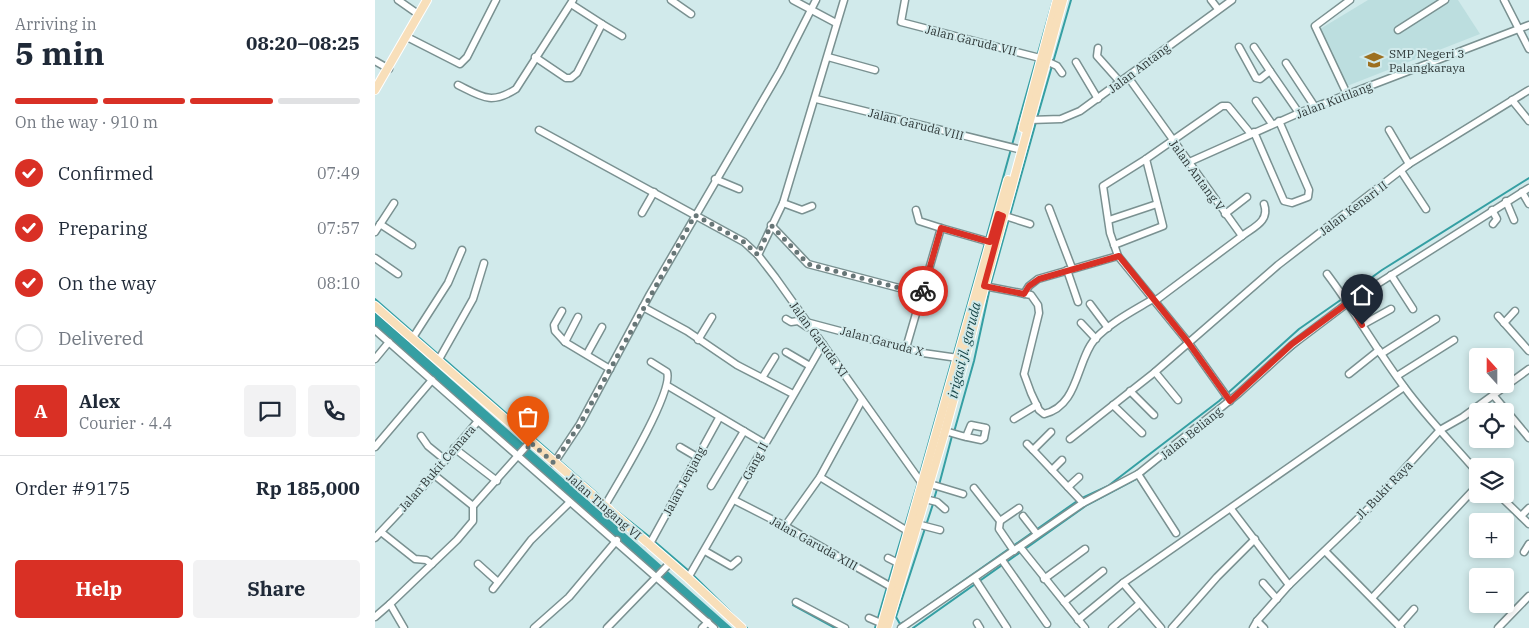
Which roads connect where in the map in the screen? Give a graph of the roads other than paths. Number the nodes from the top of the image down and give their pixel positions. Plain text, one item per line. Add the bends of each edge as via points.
1 (398, 0) edge
2 (427, 0) edge
3 (496, 0) edge
4 (671, 0) edge
5 (793, 0) edge
6 (817, 0) edge
7 (845, 0) edge
8 (905, 0) edge
9 (1211, 0) edge
10 (1231, 0) edge
11 (1350, 0) edge
12 (1445, 0) edge
13 (1505, 0) edge
14 (1059, 1) edge
15 (572, 2) edge
16 (811, 10) junction
17 (1218, 10) junction
18 (418, 14) junction
19 (691, 14) dead end
20 (836, 23) junction
21 (602, 24) junction
22 (1529, 25) edge
23 (1398, 30) dead end
24 (1519, 30) junction
25 (622, 36) dead end
26 (407, 37) junction
27 (1239, 47) dead end
28 (1254, 47) dead end
29 (1098, 48) dead end
30 (1529, 49) edge
31 (535, 57) junction
32 (828, 57) junction
33 (375, 61) edge
34 (1049, 62) junction
35 (1076, 62) dead end
36 (1286, 63) dead end
37 (389, 70) junction
38 (875, 70) dead end
39 (1270, 71) junction
40 (1062, 73) dead end
41 (1128, 77) junction
42 (1121, 82) junction
43 (458, 85) dead end
44 (375, 90) edge
45 (1529, 90) edge
46 (1347, 94) junction
47 (816, 99) junction
48 (1098, 99) junction
49 (1512, 100) junction
50 (1256, 101) dead end
51 (1315, 107) junction
52 (1299, 113) junction
53 (1035, 121) junction
54 (1279, 121) junction
55 (1529, 121) edge
56 (1272, 124) junction
57 (539, 130) dead end
58 (1389, 130) dead end
59 (1252, 133) junction
60 (1172, 141) junction
61 (1018, 149) junction
62 (1146, 159) junction
63 (1187, 163) junction
64 (1409, 164) junction
65 (1401, 171) junction
66 (715, 179) junction
67 (739, 188) dead end
68 (1529, 188) edge
69 (654, 192) junction
70 (1521, 192) junction
71 (1247, 197) dead end
72 (1506, 201) junction
73 (394, 203) dead end
74 (783, 203) junction
75 (1157, 204) junction
76 (1264, 204) dead end
77 (1529, 204) edge
78 (812, 206) dead end
79 (1049, 208) dead end
80 (1426, 209) dead end
81 (916, 210) dead end
82 (1492, 210) junction
83 (642, 213) dead end
84 (1225, 214) junction
85 (695, 215) junction
86 (1005, 217) junction
87 (1109, 220) junction
88 (1514, 220) dead end
89 (380, 224) junction
90 (1030, 224) dead end
91 (1493, 224) dead end
92 (771, 225) junction
93 (941, 228) junction
94 (375, 232) edge
95 (1242, 236) junction
96 (990, 242) junction
97 (412, 245) dead end
98 (1114, 245) junction
99 (462, 250) dead end
100 (758, 255) junction
101 (1119, 256) junction
102 (375, 258) edge
103 (484, 263) dead end
104 (1069, 269) junction
105 (398, 274) dead end
106 (1327, 274) dead end
107 (1391, 275) junction
108 (990, 286) junction
109 (922, 294) junction
110 (1024, 294) junction
111 (1154, 300) junction
112 (1077, 302) dead end
113 (1349, 302) junction
114 (1090, 304) dead end
115 (375, 306) edge
116 (643, 307) junction
117 (1391, 309) dead end
118 (1413, 309) dead end
119 (1515, 310) dead end
120 (562, 311) dead end
121 (578, 316) dead end
122 (1498, 316) dead end
123 (712, 317) dead end
124 (786, 319) dead end
125 (1436, 319) dead end
126 (806, 322) junction
127 (1081, 323) dead end
128 (1504, 323) junction
129 (1362, 325) junction
130 (601, 326) dead end
131 (1108, 328) junction
132 (375, 330) edge
133 (814, 331) junction
134 (412, 339) junction
135 (1095, 339) junction
136 (698, 340) junction
137 (1454, 340) dead end
138 (389, 342) junction
139 (565, 342) junction
140 (1188, 342) junction
141 (823, 344) junction
142 (906, 348) junction
143 (1529, 351) edge
144 (786, 352) dead end
145 (1380, 352) junction
146 (587, 354) junction
147 (775, 357) dead end
148 (958, 358) junction
149 (375, 359) edge
150 (438, 361) junction
151 (651, 362) dead end
152 (810, 366) junction
153 (610, 369) junction
154 (1529, 369) edge
155 (1155, 372) junction
156 (1349, 374) dead end
157 (1397, 376) junction
158 (762, 378) junction
159 (432, 380) junction
160 (668, 386) junction
161 (1404, 387) junction
162 (1129, 391) junction
163 (793, 394) junction
164 (1494, 396) junction
165 (862, 400) junction
166 (1178, 400) dead end
167 (1230, 401) junction
168 (1037, 405) junction
169 (1113, 405) junction
170 (1154, 415) dead end
171 (719, 418) junction
172 (1014, 419) dead end
173 (478, 421) junction
174 (1440, 430) junction
175 (744, 431) junction
176 (950, 432) junction
177 (1051, 432) dead end
178 (1142, 433) dead end
179 (421, 436) dead end
180 (966, 437) dead end
181 (1529, 438) edge
182 (1070, 439) dead end
183 (764, 443) junction
184 (938, 443) junction
185 (529, 444) junction
186 (1027, 444) dead end
187 (375, 447) edge
188 (680, 447) dead end
189 (454, 448) junction
190 (1033, 450) junction
191 (521, 455) junction
192 (697, 457) junction
193 (445, 459) junction
194 (1062, 460) dead end
195 (554, 463) junction
196 (1469, 463) edge
197 (1052, 470) junction
198 (433, 474) junction
199 (1138, 474) junction
200 (819, 477) junction
201 (1079, 477) dead end
202 (497, 481) junction
203 (711, 486) dead end
204 (931, 486) junction
205 (1069, 487) junction
206 (974, 488) dead end
207 (963, 494) dead end
208 (1469, 495) edge
209 (734, 500) junction
210 (931, 500) junction
211 (569, 503) junction
212 (1083, 503) junction
213 (1507, 503) edge
214 (473, 506) junction
215 (604, 506) junction
216 (1019, 508) dead end
217 (1529, 508) edge
218 (945, 509) dead end
219 (1231, 509) junction
220 (1023, 516) dead end
221 (1521, 516) junction
222 (1000, 521) junction
223 (1529, 524) edge
224 (924, 525) junction
225 (785, 526) junction
226 (940, 530) dead end
227 (381, 532) junction
228 (909, 532) junction
229 (1176, 533) dead end
230 (1037, 534) junction
231 (375, 538) edge
232 (1255, 538) junction
233 (617, 540) junction
234 (648, 544) junction
235 (1529, 544) edge
236 (1017, 549) junction
237 (1085, 549) dead end
238 (705, 551) junction
239 (1325, 551) junction
240 (1524, 552) dead end
241 (887, 558) dead end
242 (738, 560) dead end
243 (1002, 560) junction
244 (432, 564) junction
245 (478, 564) dead end
246 (900, 564) junction
247 (668, 566) junction
248 (1103, 571) dead end
249 (658, 576) junction
250 (688, 578) junction
251 (975, 578) junction
252 (1044, 579) junction
253 (498, 582) junction
254 (1263, 583) dead end
255 (1123, 584) junction
256 (1289, 585) junction
257 (893, 588) junction
258 (493, 589) dead end
259 (1529, 596) edge
260 (1372, 598) junction
261 (1277, 599) junction
262 (796, 602) dead end
263 (1064, 602) junction
264 (1523, 603) junction
265 (390, 604) junction
266 (1139, 604) junction
267 (1529, 608) edge
268 (1414, 609) dead end
269 (375, 618) edge
270 (869, 618) dead end
271 (1078, 620) junction
272 (1257, 620) junction
273 (707, 622) junction
274 (1047, 624) dead end
275 (884, 627) edge
276 (1157, 627) edge
277 (1400, 627) edge
278 (404, 628) edge
279 (534, 628) edge
280 (607, 628) edge
281 (702, 628) edge
282 (714, 628) edge
283 (742, 628) edge
284 (845, 628) edge
285 (901, 628) edge
286 (1007, 628) edge
287 (1085, 628) edge
288 (1111, 628) edge
289 (1173, 628) edge
290 (1253, 628) edge
291 (1264, 628) edge
292 (1499, 628) edge

1 - 18 street
2 - 18 main road
3 - 26 street via 463,62 457,64
4 - 19 street
5 - 16 street
6 - 16 street
7 - 20 street
8 - 34 street, Jalan Garuda VII via 901,22
9 - 17 street
10 - 17 street, Jalan Antang
11 - 46 street via 1317,23 1315,28
12 - 23 street
13 - 24 street
14 - 34 main road
15 - 21 street
15 - 31 street
16 - 20 street
16 - 66 street via 780,71
17 - 41 street, Jalan Antang
18 - 26 main road
20 - 32 street
21 - 25 street
21 - 31 street via 577,73 571,78 566,78
22 - 24 street, Jalan Kutilang
24 - 30 street
24 - 46 street, Jalan Kutilang
26 - 37 main road
27 - 39 street via 1257,79
28 - 39 street
29 - 42 street via 1097,56
31 - 43 street via 521,83 504,96 487,99
32 - 38 street
32 - 47 street
33 - 37 street
34 - 40 street
34 - 53 main road
34 - 61 main road
35 - 48 street
36 - 51 street
37 - 44 main road
39 - 52 street
41 - 42 street, Jalan Antang
41 - 60 street, Jalan Antang V
42 - 48 street, Jalan Antang
45 - 49 street, Jalan Kenari II
46 - 51 street, Jalan Kutilang
47 - 61 street, Jalan Garuda VIII
47 - 74 street
48 - 53 street, Jalan Antang via 1061,119
49 - 55 street
49 - 64 street, Jalan Kenari II
50 - 56 street
51 - 52 street, Jalan Kutilang
52 - 54 street, Jalan Kutilang
53 - 86 main road
54 - 56 street, Jalan Kutilang
54 - 59 street, Jalan Kutilang via 1309,190 1308,197 1293,203 1284,200
56 - 59 street, Jalan Kutilang
57 - 69 street, Jalan Garuda XI
58 - 64 street
59 - 60 street via 1225,105
59 - 63 street, Jalan Kutilang
60 - 62 street
60 - 63 street, Jalan Antang V
61 - 86 main road
62 - 75 street
62 - 87 street via 1103,186
63 - 84 street, Jalan Antang V
64 - 65 street, Jalan Kenari II
65 - 80 street
65 - 140 street, Jalan Kenari II via 1278,265
66 - 67 street
66 - 85 street
68 - 70 street, Jalan Beliang
69 - 83 street
69 - 85 street, Jalan Garuda XI
70 - 72 street, Jalan Beliang
70 - 77 street
71 - 84 street
72 - 82 street, Jalan Beliang
72 - 88 street
73 - 89 street
74 - 78 street via 802,210
74 - 92 street
75 - 87 street
75 - 98 street via 1164,224 1161,228
76 - 95 street via 1265,218
79 - 104 street
81 - 93 street via 919,221
82 - 91 street via 1497,219
82 - 107 street, Jalan Beliang
84 - 95 street, Jalan Antang V
85 - 100 street, Jalan Garuda XI via 744,242
85 - 116 street
86 - 90 street
86 - 96 main road
86 - 108 main road
87 - 98 street
89 - 94 street
89 - 97 street
92 - 100 street
92 - 109 street via 808,264
93 - 96 street
93 - 109 street
95 - 111 street
96 - 148 main road
98 - 101 street
99 - 134 street via 448,283
100 - 126 street, Jalan Garuda XI
101 - 104 street
101 - 111 street
102 - 105 street
103 - 150 street via 473,299
104 - 110 street via 1039,279
104 - 112 street
106 - 113 street
107 - 113 street, Jalan Beliang
107 - 118 street
108 - 110 street
108 - 176 main road
109 - 142 street
110 - 168 street via 1033,297 1039,307 1024,372
111 - 131 street
111 - 140 street
113 - 129 street
113 - 167 street, Jalan Beliang via 1292,344
114 - 131 street
115 - 134 main road, Jalan Tingang VI
116 - 136 street
116 - 153 street
117 - 129 street
119 - 128 street
120 - 139 street via 555,331
121 - 139 street
122 - 128 street
123 - 136 street
124 - 133 street via 798,321
125 - 145 street
126 - 133 street, Jalan Garuda XI
126 - 142 street, Jalan Garuda X
127 - 135 street
128 - 143 street
129 - 145 street
130 - 146 street
131 - 135 street
132 - 138 street, Jalan Bukit Cemara
133 - 141 street, Jalan Garuda XI
134 - 150 main road, Jalan Tingang VI
135 - 168 street via 1069,395 1045,414
136 - 158 street
137 - 157 street
138 - 149 street
138 - 159 street, Jalan Bukit Cemara
139 - 146 street
140 - 155 street, Jalan Kenari II
140 - 167 street
141 - 152 street, Gang II
141 - 165 street, Jalan Garuda XI
142 - 148 street, Jalan Garuda X
144 - 152 street
145 - 156 street
145 - 157 street
146 - 153 street
147 - 158 street
148 - 184 main road
150 - 185 main road, Jalan Tingang VI
151 - 160 street via 667,372
152 - 163 street, Gang II
153 - 195 street
154 - 164 street, Jl. Bukit Raya
155 - 162 street, Jalan Kenari II
155 - 166 street
157 - 161 street
158 - 163 street
159 - 173 street, Jalan Bukit Cemara
159 - 187 street
160 - 171 street
160 - 215 street via 641,444
161 - 174 street
161 - 219 street
162 - 169 street, Jalan Kenari II
162 - 170 street
163 - 183 street, Gang II
164 - 174 street, Jl. Bukit Raya
164 - 181 street
165 - 200 street
165 - 204 street, Jalan Garuda XI
167 - 199 street, Jalan Beliang
168 - 172 street
169 - 178 street
169 - 182 street, Jalan Kenari II
171 - 175 street
171 - 192 street, Jalan Jenjang
173 - 189 street, Jalan Bukit Cemara
173 - 191 street
174 - 196 street
174 - 239 street, Jl. Bukit Raya
175 - 183 street
175 - 203 street
176 - 180 street
176 - 184 main road
177 - 190 street
179 - 193 street
183 - 209 street, Gang II
184 - 204 main road
185 - 191 street
185 - 195 main road, Jalan Tingang VI
186 - 190 street
188 - 192 street
189 - 193 street, Jalan Bukit Cemara
189 - 202 street
190 - 197 street
191 - 202 street
191 - 211 street
192 - 234 street, Jalan Jenjang
193 - 198 street, Jalan Bukit Cemara
194 - 197 street
195 - 215 main road, Jalan Tingang VI
197 - 205 street
198 - 214 street
198 - 227 street, Jalan Bukit Cemara
199 - 212 street, Jalan Beliang
199 - 229 street
200 - 225 street
200 - 228 street
201 - 205 street
202 - 214 street
204 - 207 street
204 - 210 main road
204 - 228 main road
205 - 212 street
206 - 222 street
208 - 260 street
209 - 225 street, Jalan Garuda XIII
209 - 238 street, Gang II
210 - 218 street
210 - 224 main road
211 - 233 street
211 - 253 street via 531,540
212 - 230 street, Jalan Beliang
213 - 221 street
214 - 244 street via 473,521
215 - 234 main road, Jalan Tingang VI
216 - 222 street
217 - 221 street
219 - 232 street
219 - 255 street
220 - 230 street
221 - 223 street
222 - 236 street via 999,528
224 - 226 street
224 - 275 main road
225 - 257 street, Jalan Garuda XIII
227 - 231 street, Jalan Bukit Cemara
227 - 244 street via 415,559
228 - 246 main road
230 - 236 street, Jalan Beliang
232 - 256 street
232 - 289 street
233 - 249 street
233 - 279 street via 569,597
234 - 247 main road, Jalan Tingang VI
235 - 240 street
236 - 243 street, Jalan Beliang
236 - 252 street
237 - 252 street
238 - 242 street via 731,566
238 - 250 street, Gang II
239 - 256 street, Jl. Bukit Raya
239 - 260 street
241 - 246 street
243 - 251 street, Jalan Beliang
243 - 274 street
244 - 265 street
245 - 253 street
246 - 257 main road
247 - 249 street
247 - 250 main road, Jalan Tingang VI
248 - 263 street
249 - 273 street
249 - 280 street
250 - 283 main road, Jalan Tingang VI
251 - 285 street, Jalan Beliang
251 - 286 street
252 - 263 street
253 - 258 street
254 - 261 street
255 - 266 street
255 - 271 street
256 - 261 street, Jl. Bukit Raya
257 - 275 main road
259 - 264 street
260 - 277 street
261 - 272 street, Jl. Bukit Raya
262 - 284 street
263 - 271 street
264 - 267 street
264 - 292 street
265 - 269 street
265 - 278 street
266 - 276 street
266 - 288 street
268 - 277 street
270 - 275 street
271 - 287 street
272 - 290 street, Jl. Bukit Raya
272 - 291 street
273 - 281 street
273 - 282 street

